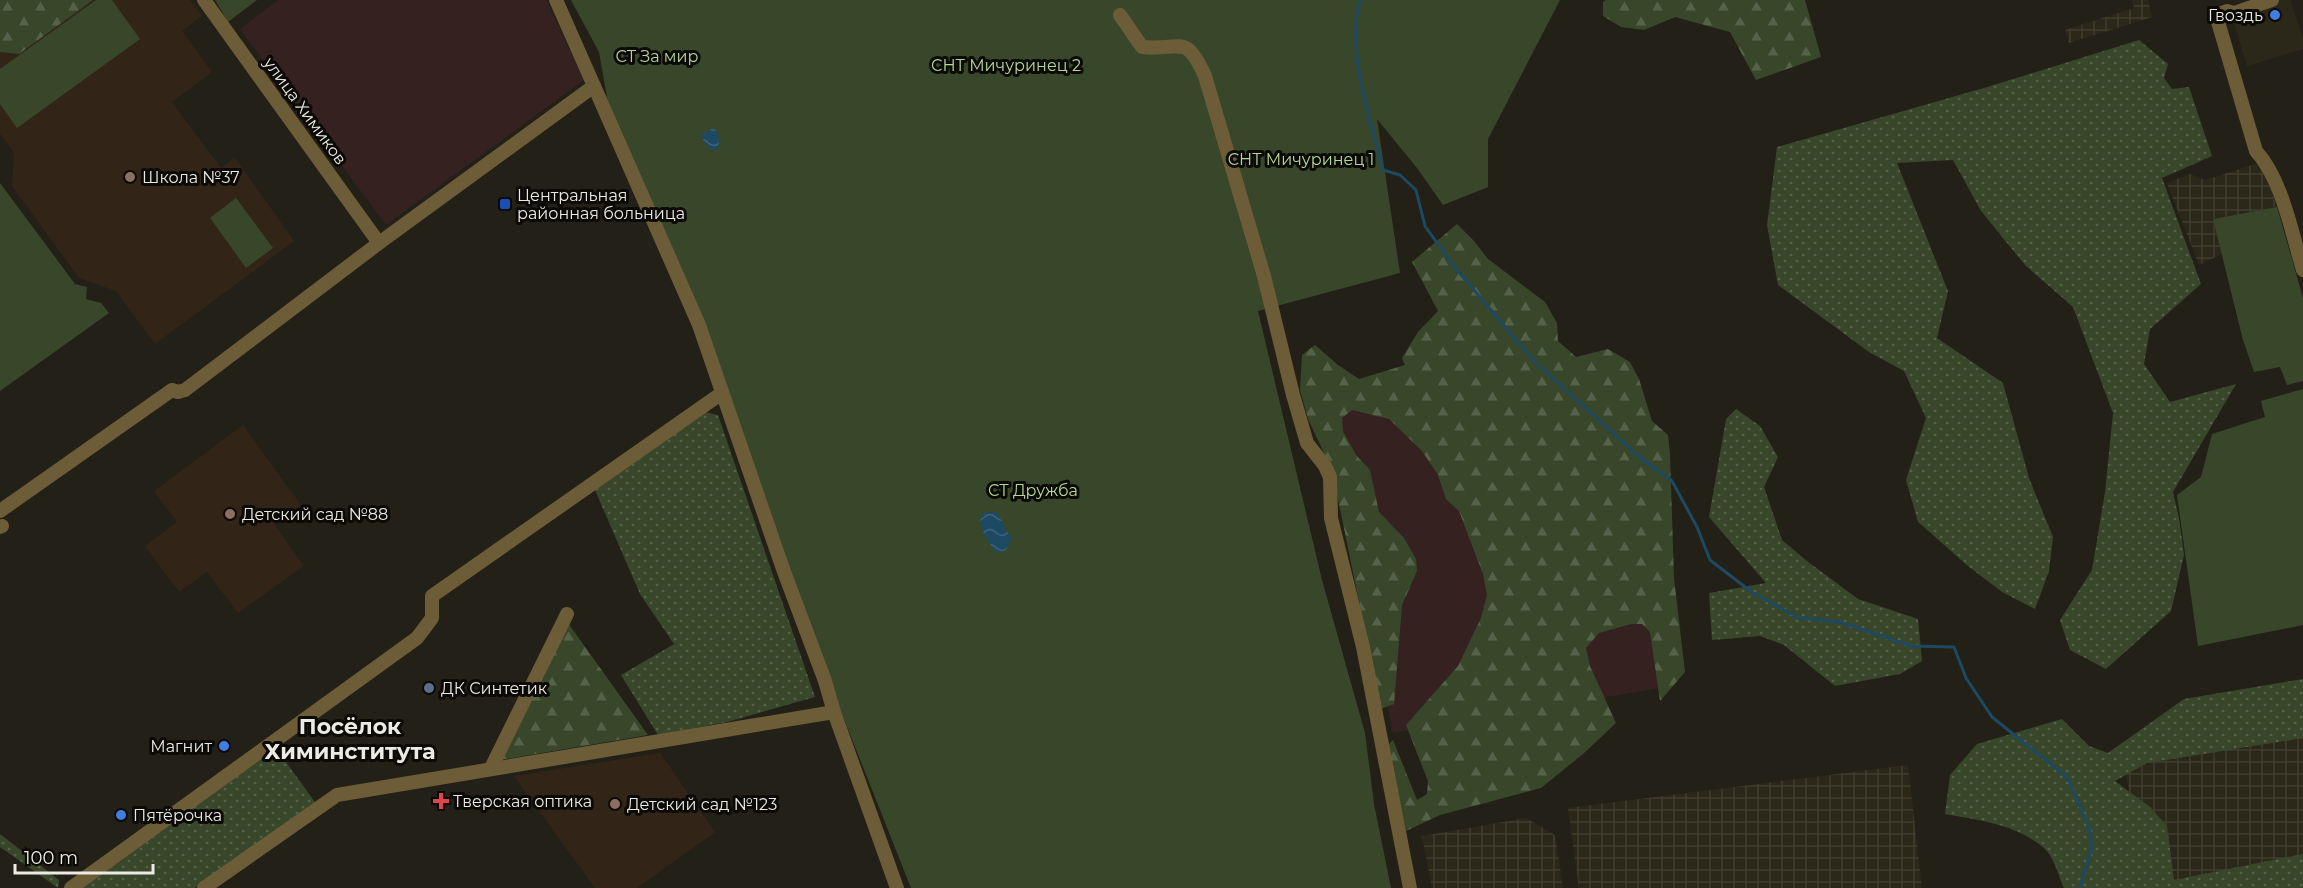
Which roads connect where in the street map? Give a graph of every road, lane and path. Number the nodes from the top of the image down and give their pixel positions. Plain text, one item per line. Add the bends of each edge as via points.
1 (204, 0) edge
2 (556, 0) edge
3 (2272, 0) edge
4 (1120, 15) dead end
5 (594, 86) junction
6 (379, 243) junction
7 (2303, 270) edge
8 (722, 393) junction
9 (0, 511) edge
10 (567, 614) dead end
11 (834, 711) junction
12 (492, 768) junction
13 (71, 888) edge
14 (204, 888) edge
15 (897, 888) edge
16 (1410, 888) edge

1 - 6 street, улица Химиков
2 - 5 street
3 - 7 street via 2234,14 2227,11 2216,15 2256,151 2274,179
4 - 16 street via 1142,47 1182,46 1192,50 1205,76 1264,276 1307,443 1330,477 1332,518 1363,647
5 - 6 street
5 - 8 street via 699,325
6 - 9 street via 184,390 172,390
8 - 11 street
8 - 13 street via 432,596 432,618 417,638
10 - 12 street
11 - 12 street
11 - 15 street
12 - 14 street via 337,795

